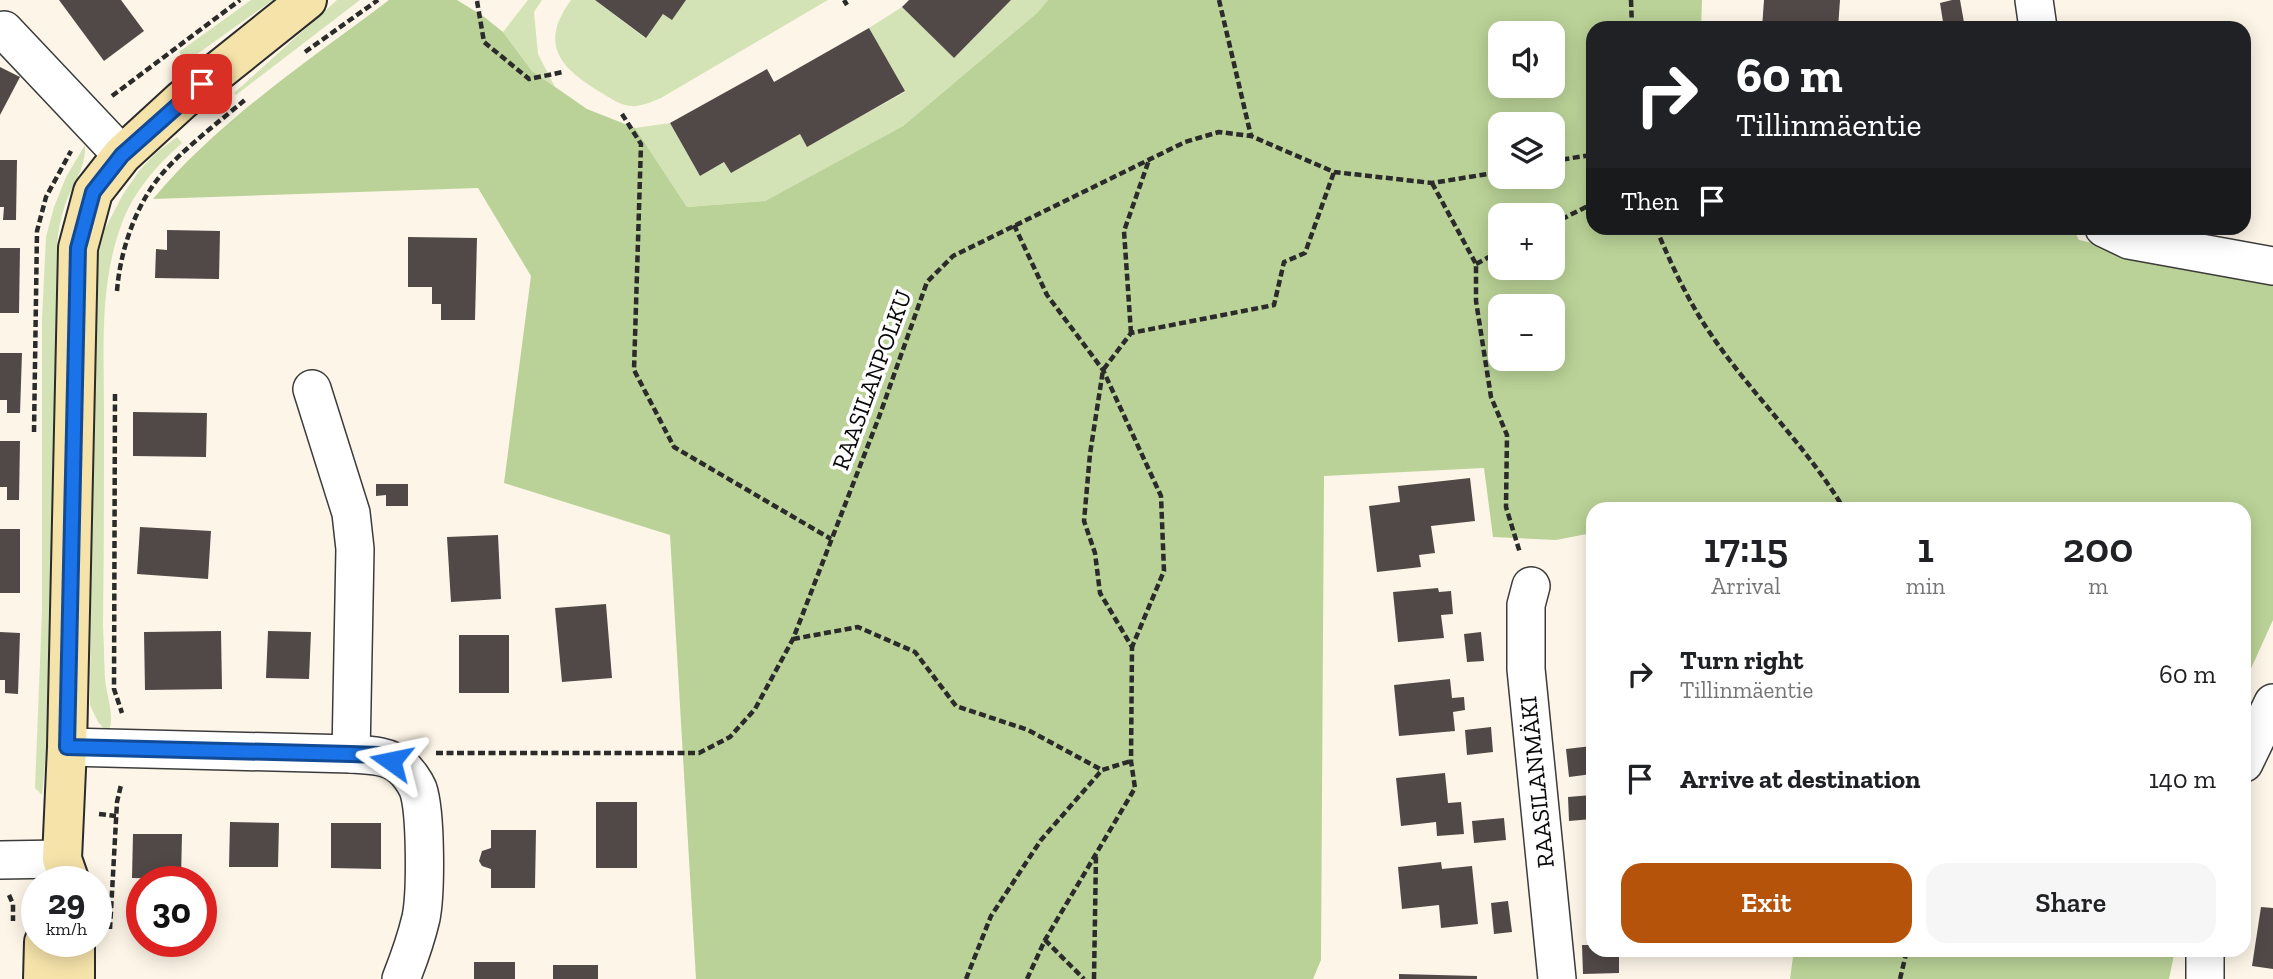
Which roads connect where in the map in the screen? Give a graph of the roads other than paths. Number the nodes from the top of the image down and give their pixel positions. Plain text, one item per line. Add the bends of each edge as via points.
1 (307, 0) edge
2 (2034, 0) edge
3 (2037, 21) edge
4 (4, 30) dead end
5 (122, 155) junction
6 (2119, 235) edge
7 (2273, 265) edge
8 (312, 388) dead end
9 (1531, 586) road end
10 (2273, 703) edge
11 (67, 747) junction
12 (2251, 749) edge
13 (351, 754) junction
14 (0, 860) edge
15 (27, 866) edge
16 (62, 866) edge
17 (44, 957) edge
18 (85, 957) edge
19 (2205, 957) edge
20 (43, 979) edge
21 (75, 979) edge
22 (401, 979) edge
23 (1557, 979) edge
24 (2205, 979) edge

1 - 5 street via 182,100
2 - 3 street
4 - 5 street
5 - 11 street via 93,192 78,248
6 - 7 street
8 - 13 street via 351,513 355,549
9 - 23 street, RAASILANMÄKI via 1526,604 1526,669
10 - 12 street
11 - 13 street
11 - 16 street
13 - 22 street via 378,755 402,766 417,786 422,807 422,914
14 - 15 street
17 - 20 street
18 - 21 street
19 - 24 street

